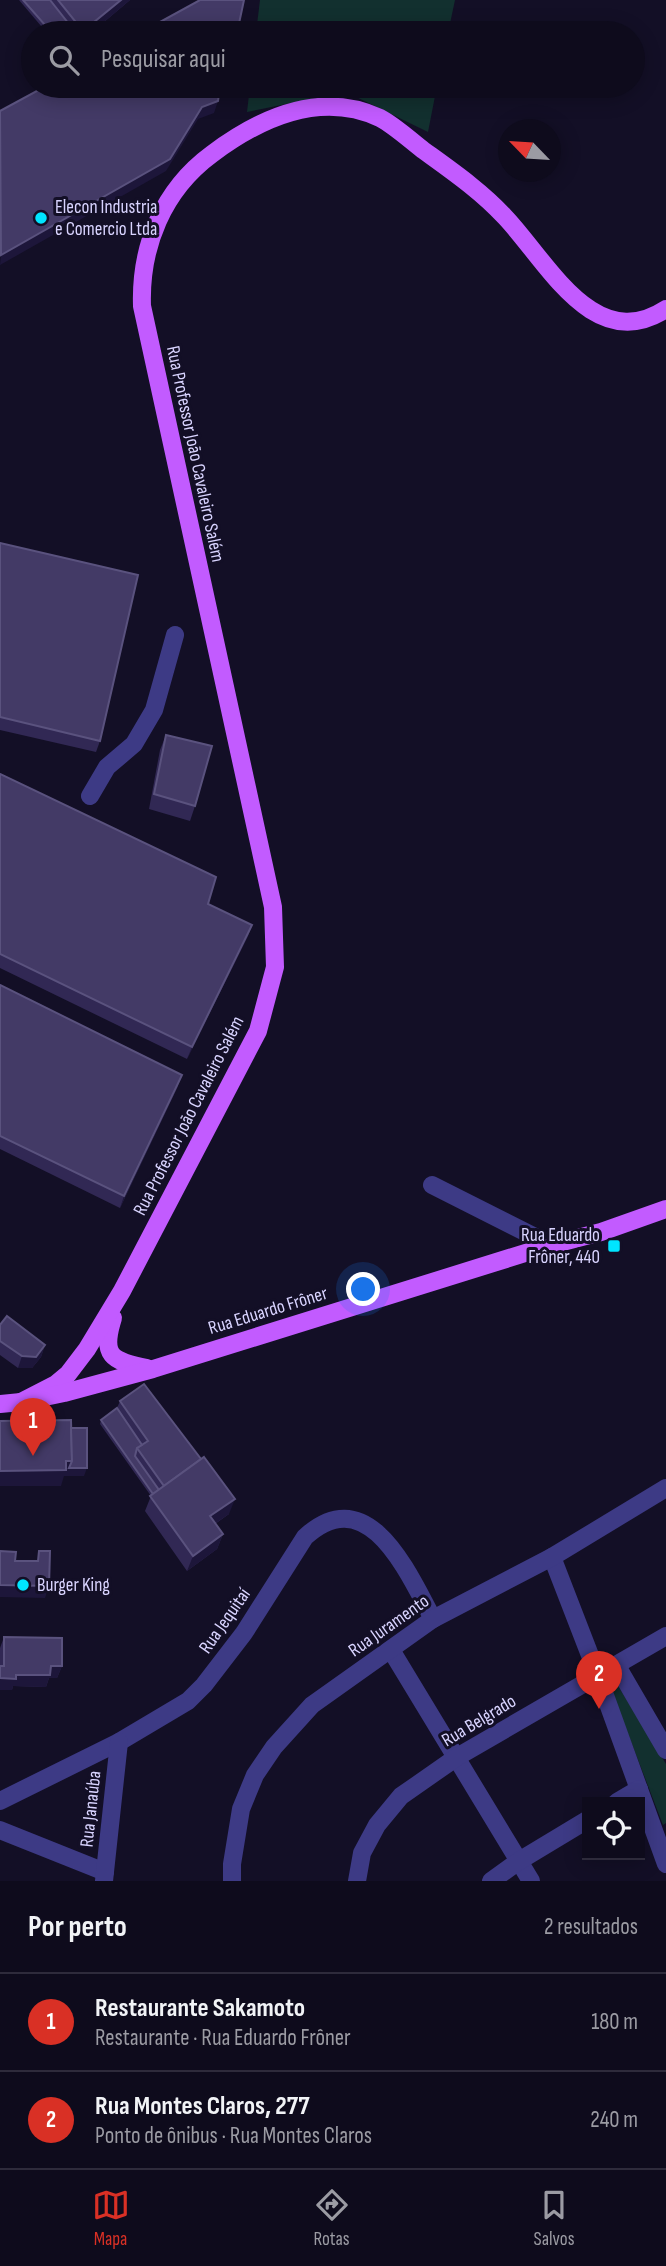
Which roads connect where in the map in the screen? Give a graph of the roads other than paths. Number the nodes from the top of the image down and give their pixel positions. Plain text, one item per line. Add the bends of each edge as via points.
1 (666, 309) edge
2 (175, 635) dead end
3 (90, 796) dead end
4 (432, 1185) dead end
5 (666, 1209) edge
6 (551, 1245) junction
7 (122, 1292) junction
8 (153, 1369) junction
9 (21, 1402) junction
10 (0, 1404) edge
11 (666, 1488) edge
12 (552, 1557) junction
13 (433, 1619) junction
14 (666, 1636) edge
15 (391, 1650) junction
16 (617, 1666) junction
17 (598, 1676) junction
18 (119, 1742) junction
19 (666, 1750) edge
20 (457, 1757) junction
21 (639, 1789) junction
22 (625, 1797) edge
23 (0, 1801) edge
24 (582, 1823) edge
25 (0, 1830) edge
26 (519, 1861) junction
27 (666, 1864) edge
28 (105, 1877) edge
29 (232, 1881) edge
30 (357, 1881) edge
31 (491, 1881) edge
32 (531, 1881) edge

1 - 7 main road, Rua Professor João Cavaleiro Salém via 649,319 629,322 607,320 590,311 476,188 381,119 358,111 304,109 257,124 200,163 171,195 149,239 142,306 270,893 275,967 258,1031
2 - 3 street via 154,710 134,744 107,767
4 - 6 street
5 - 6 main road, Rua Eduardo Frôner
6 - 8 main road, Rua Eduardo Frôner
7 - 8 main road, Rua Professor João Cavaleiro Salém via 107,1339 109,1348 124,1364
7 - 9 main road, Rua Professor João Cavaleiro Salém via 68,1374
8 - 9 main road, Rua Eduardo Frôner
9 - 10 main road, Rua Eduardo Frôner
11 - 12 street, Rua Juramento
12 - 13 street, Rua Juramento
12 - 17 street
13 - 15 street, Rua Juramento
13 - 18 street, Rua Jequitaí via 394,1551 375,1530 357,1520 336,1518 305,1537 244,1633 204,1685 188,1701
14 - 16 street, Rua Belgrado
15 - 20 street
15 - 29 street, Rua Juramento via 312,1705 255,1774 241,1809
16 - 17 street, Rua Belgrado
16 - 19 street
17 - 20 street, Rua Belgrado
17 - 21 street
18 - 23 street, Rua Jequitaí
18 - 28 street, Rua Janaúba
20 - 26 street
20 - 30 street, Rua Belgrado via 401,1796 385,1815 362,1853
21 - 22 street
21 - 27 street
24 - 26 street
25 - 28 street
26 - 31 street
26 - 32 street

